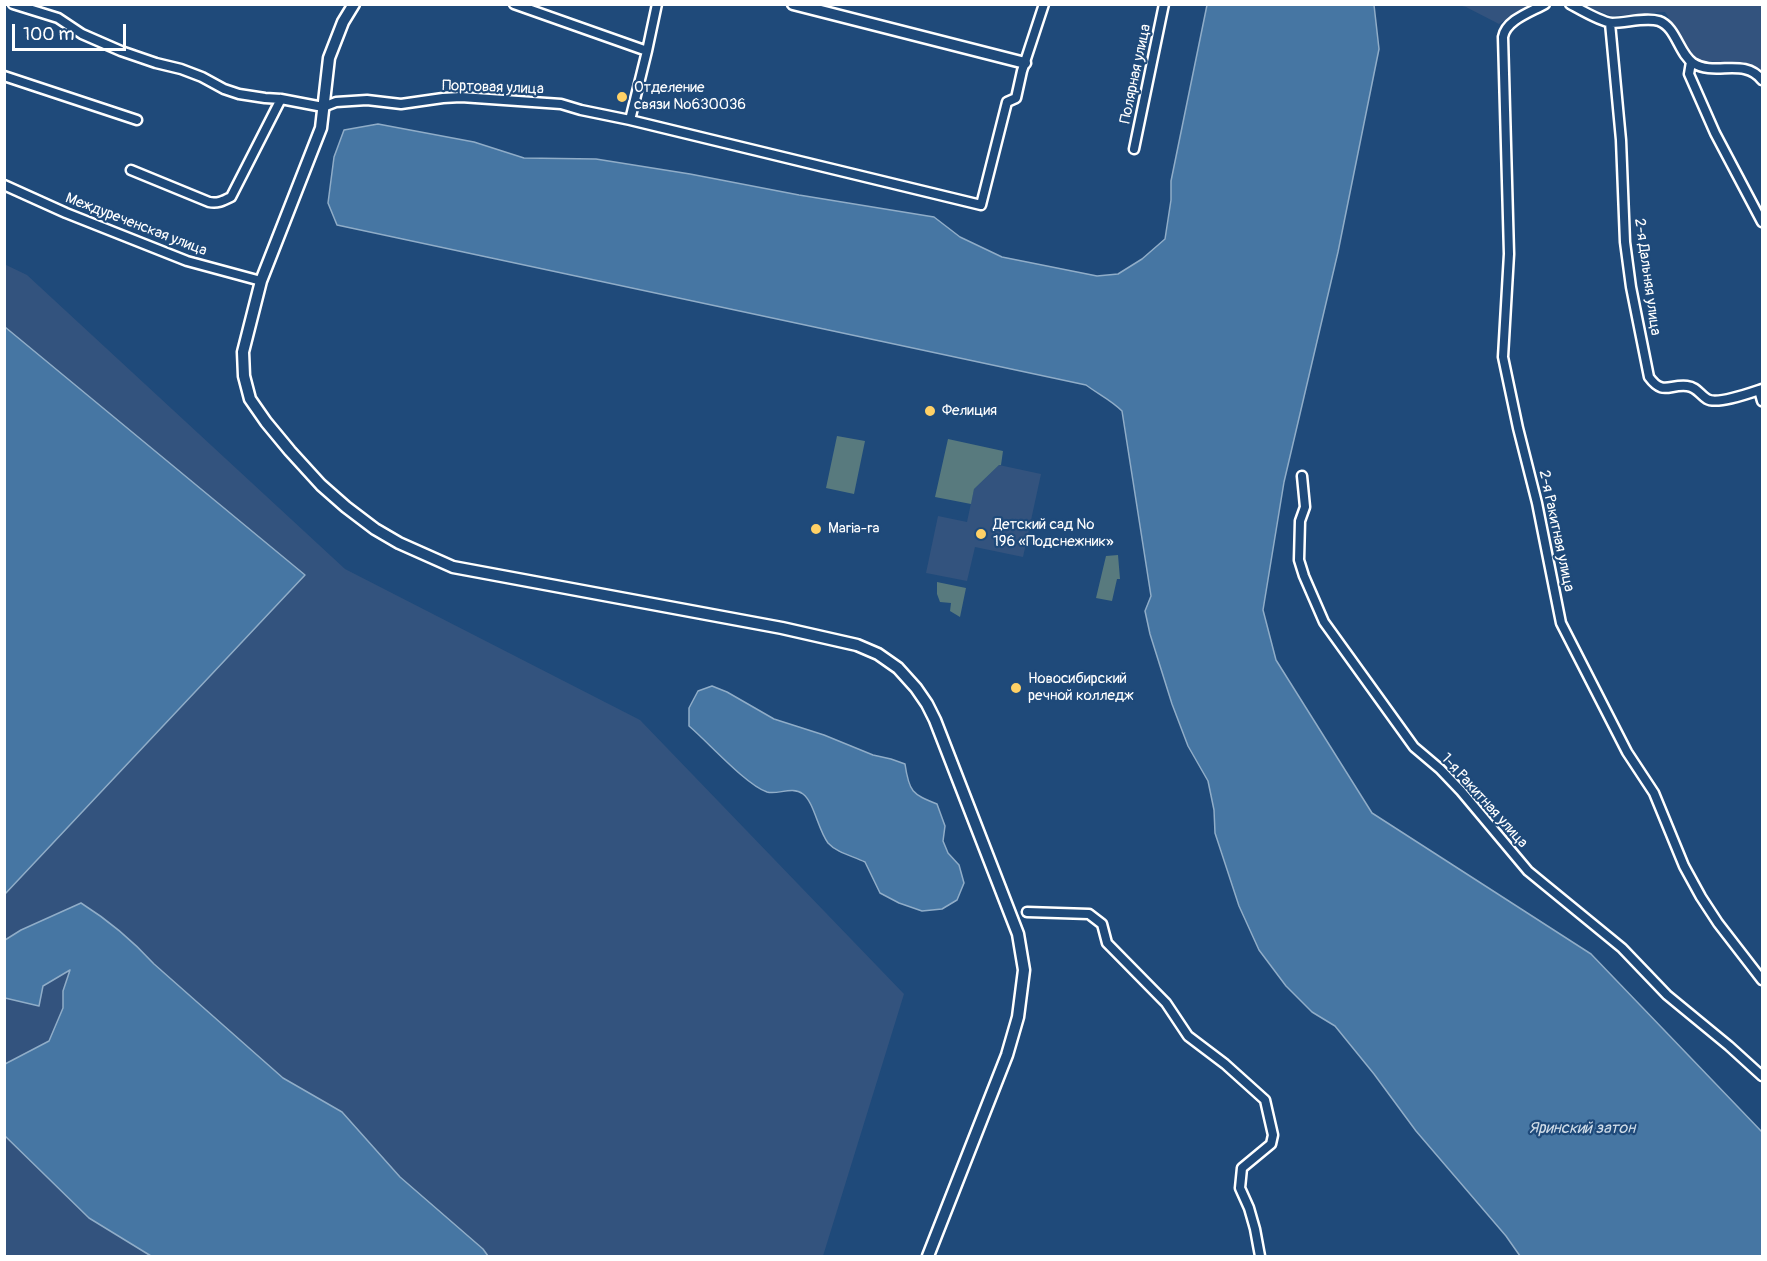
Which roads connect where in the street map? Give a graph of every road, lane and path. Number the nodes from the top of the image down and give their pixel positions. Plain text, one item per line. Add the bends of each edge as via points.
1 (13, 4) edge
2 (354, 4) edge
3 (514, 4) edge
4 (657, 4) edge
5 (793, 4) edge
6 (1044, 4) edge
7 (1164, 4) edge
8 (1545, 4) edge
9 (1570, 4) edge
10 (1610, 23) junction
11 (647, 51) junction
12 (1692, 62) junction
13 (1025, 63) junction
14 (4, 76) edge
15 (1762, 80) edge
16 (281, 99) junction
17 (323, 107) junction
18 (137, 120) dead end
19 (630, 120) junction
20 (1134, 149) dead end
21 (131, 170) dead end
22 (4, 185) edge
23 (1762, 222) edge
24 (261, 281) junction
25 (1761, 390) edge
26 (1762, 401) edge
27 (1302, 476) dead end
28 (1027, 912) dead end
29 (1762, 980) edge
30 (1762, 1076) edge
31 (928, 1257) edge
32 (1260, 1257) edge

1 - 16 street, Портовая улица via 58,18 111,47 181,69 224,89
2 - 17 street via 329,58
3 - 11 street
4 - 11 street
5 - 13 street
6 - 13 street
7 - 20 street, Полярная улица
8 - 29 street, 2-я Ракитная улица via 1510,23 1503,37 1509,254 1503,357 1518,428 1562,623 1627,752 1654,793 1701,897
9 - 10 street
10 - 12 street via 1656,20 1665,24
10 - 25 street, 2-я Дальняя улица via 1625,242 1649,377 1666,389 1694,387 1708,400
11 - 19 street
12 - 15 street via 1701,67 1751,69
12 - 23 street via 1689,74
13 - 19 street, Портовая улица via 1016,98 1007,102 981,205
14 - 18 street
16 - 17 street, Портовая улица
16 - 21 street via 231,197 208,202
17 - 19 street, Портовая улица via 336,102 401,104 462,97 561,104
17 - 24 street via 314,150
22 - 24 street, Междуреченская улица via 170,255
24 - 31 street via 243,352 250,399 321,485 375,529 453,567 857,645 898,668 921,696 935,720 1018,934 1024,970 1018,1017 1007,1055
25 - 26 street
27 - 30 street, 1-я Ракитная улица via 1305,507 1300,521 1299,560 1304,576 1324,622 1414,747 1461,791 1527,871 1622,948 1667,995
28 - 32 street via 1089,914 1102,924 1107,943 1166,1003 1188,1036 1265,1100 1273,1135 1271,1144 1242,1168 1240,1188 1252,1218

